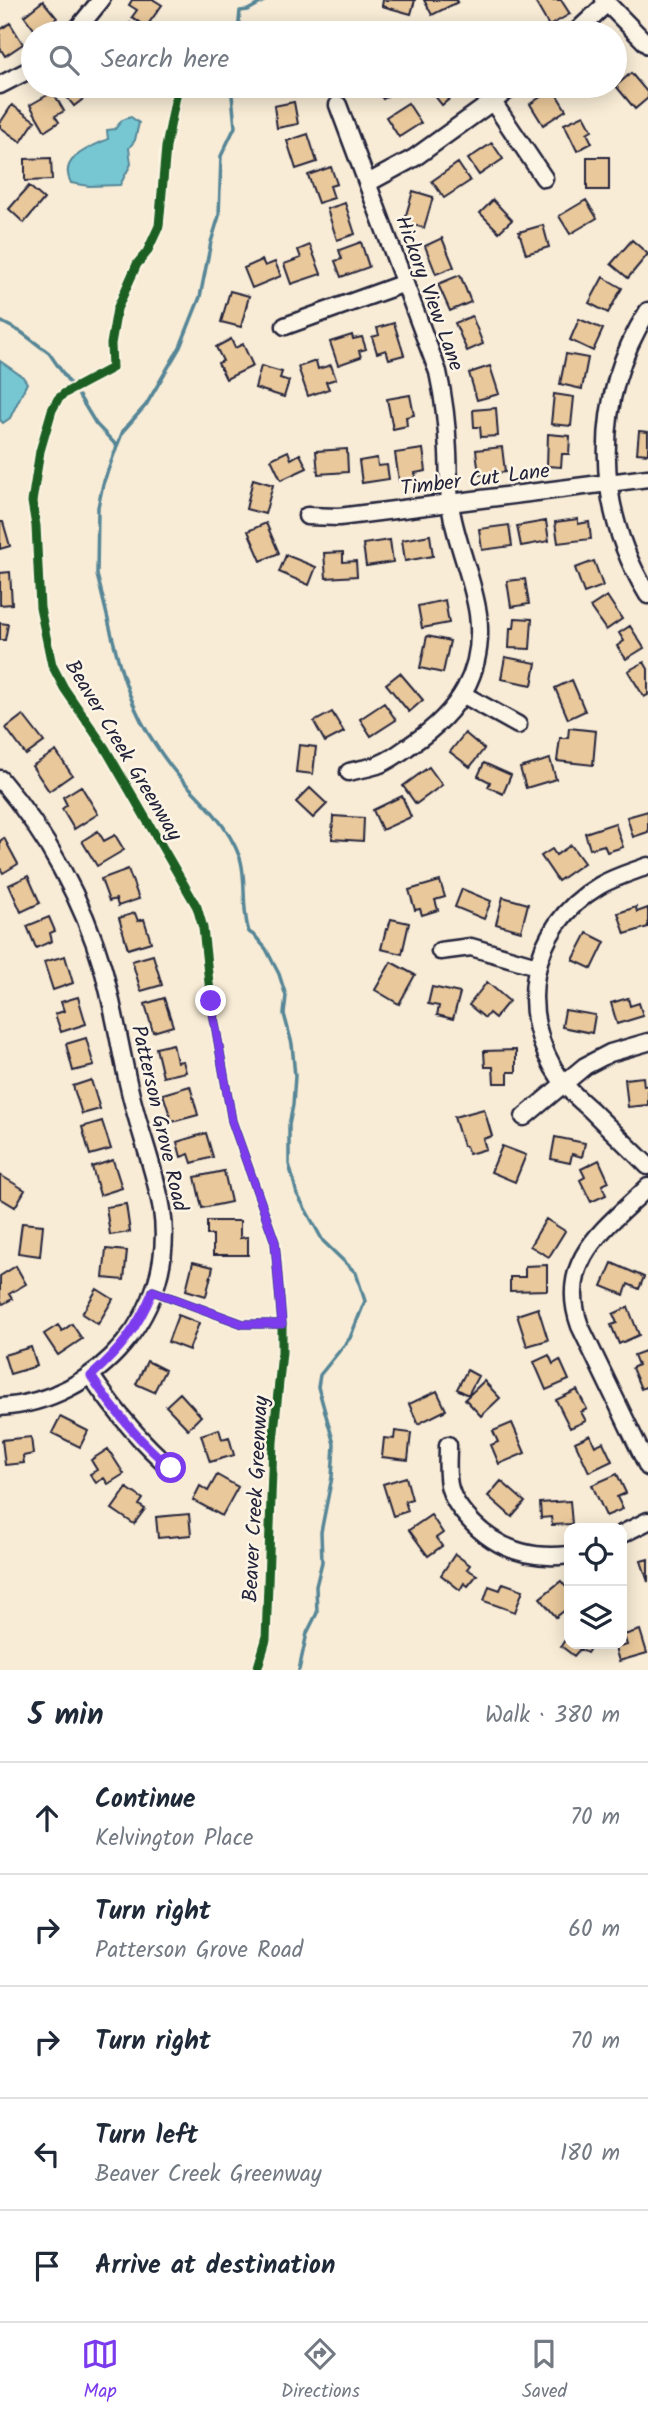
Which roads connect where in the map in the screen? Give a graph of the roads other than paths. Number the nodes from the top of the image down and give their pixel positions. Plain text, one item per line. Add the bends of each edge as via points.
1 (101, 0) edge
2 (605, 1) edge
3 (84, 21) edge
4 (586, 21) edge
5 (624, 21) edge
6 (627, 24) edge
7 (648, 46) edge
8 (21, 74) edge
9 (0, 85) edge
10 (498, 98) edge
11 (493, 102) junction
12 (338, 105) dead end
13 (544, 178) dead end
14 (368, 183) junction
15 (405, 283) junction
16 (648, 311) edge
17 (285, 326) dead end
18 (648, 478) edge
19 (608, 484) junction
20 (450, 503) junction
21 (307, 516) dead end
22 (648, 595) edge
23 (464, 695) junction
24 (518, 725) dead end
25 (349, 772) dead end
26 (0, 779) edge
27 (648, 866) edge
28 (440, 951) dead end
29 (537, 966) junction
30 (648, 1042) edge
31 (563, 1083) junction
32 (524, 1117) dead end
33 (648, 1166) edge
34 (648, 1187) edge
35 (91, 1376) junction
36 (0, 1407) edge
37 (448, 1445) dead end
38 (648, 1467) edge
39 (171, 1468) dead end
40 (648, 1521) edge
41 (627, 1532) edge
42 (564, 1555) edge

1 - 3 street
2 - 4 street
2 - 5 street
6 - 7 street
8 - 9 street
10 - 11 street
11 - 13 street
11 - 14 street via 414,158
12 - 14 street, Hickory View Lane
14 - 15 street, Hickory View Lane
15 - 17 street
15 - 20 street, Hickory View Lane via 440,382
16 - 19 street via 628,347 613,393 606,444
18 - 19 street, Timber Cut Lane
19 - 20 street, Timber Cut Lane
19 - 22 street via 619,537
20 - 21 street, Timber Cut Lane via 339,517
20 - 23 street, Hickory View Lane via 478,614 476,659
23 - 24 street
23 - 25 street via 438,725 400,752 380,764
26 - 35 street, Patterson Grove Road via 47,844 94,943 162,1211 162,1258 143,1314 123,1346
27 - 29 street via 599,885 583,897 556,927
28 - 29 street via 471,947
29 - 31 street via 535,1020 547,1058
30 - 31 street via 598,1058
31 - 32 street
31 - 33 street
34 - 38 street via 587,1248 572,1292 580,1326
35 - 36 street, Patterson Grove Road via 45,1398
35 - 39 street via 127,1426
37 - 42 street via 450,1490 473,1525 514,1551
40 - 41 street

